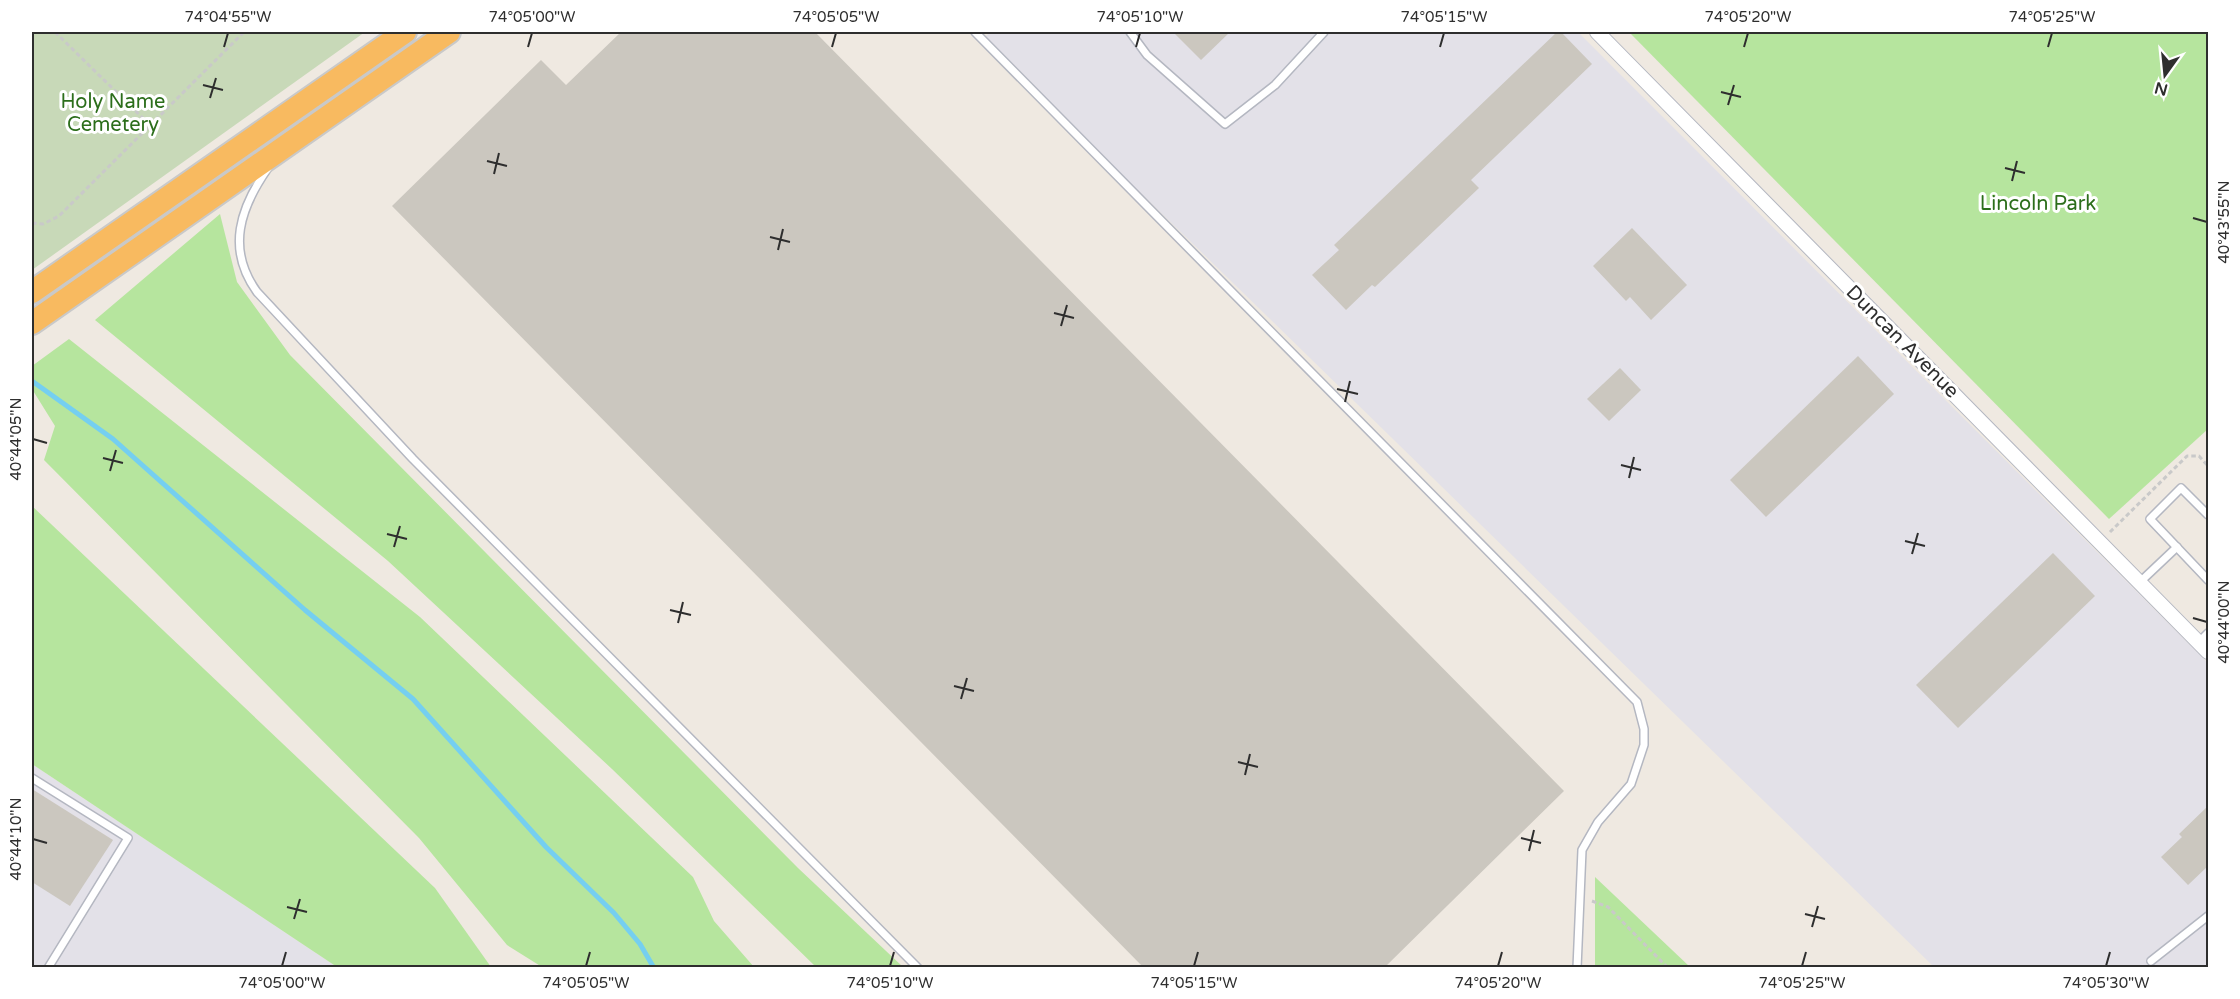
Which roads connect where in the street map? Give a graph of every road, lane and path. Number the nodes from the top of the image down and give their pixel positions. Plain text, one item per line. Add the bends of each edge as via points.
1 (54, 32) edge
2 (244, 32) edge
3 (405, 32) edge
4 (449, 32) edge
5 (975, 32) edge
6 (1130, 32) edge
7 (1324, 32) edge
8 (1597, 32) edge
9 (151, 126) junction
10 (282, 147) junction
11 (32, 223) edge
12 (32, 292) edge
13 (32, 323) edge
14 (2208, 466) edge
15 (2208, 515) edge
16 (2100, 542) junction
17 (2177, 547) junction
18 (2208, 580) edge
19 (2140, 582) junction
20 (2205, 642) edge
21 (32, 778) edge
22 (1579, 896) junction
23 (2208, 916) edge
24 (2151, 961) dead end
25 (48, 968) edge
26 (918, 968) edge
27 (1577, 968) edge
28 (1668, 968) edge

1 - 9 path
2 - 9 path
3 - 12 highway
4 - 10 highway
5 - 22 lane via 1637,702 1644,745 1631,784 1598,822 1582,850
6 - 7 lane via 1147,56 1225,124 1275,85
8 - 16 street, Duncan Avenue
9 - 11 path via 59,216 43,224
10 - 13 highway
10 - 26 lane via 245,208 238,241 250,282 413,459
14 - 16 path via 2199,456 2187,456
15 - 17 lane via 2181,488 2150,519
16 - 19 street, Duncan Avenue
17 - 18 lane
17 - 19 lane
19 - 20 street, Duncan Avenue
21 - 25 lane via 128,838
22 - 27 lane
22 - 28 path via 1608,907
23 - 24 lane

